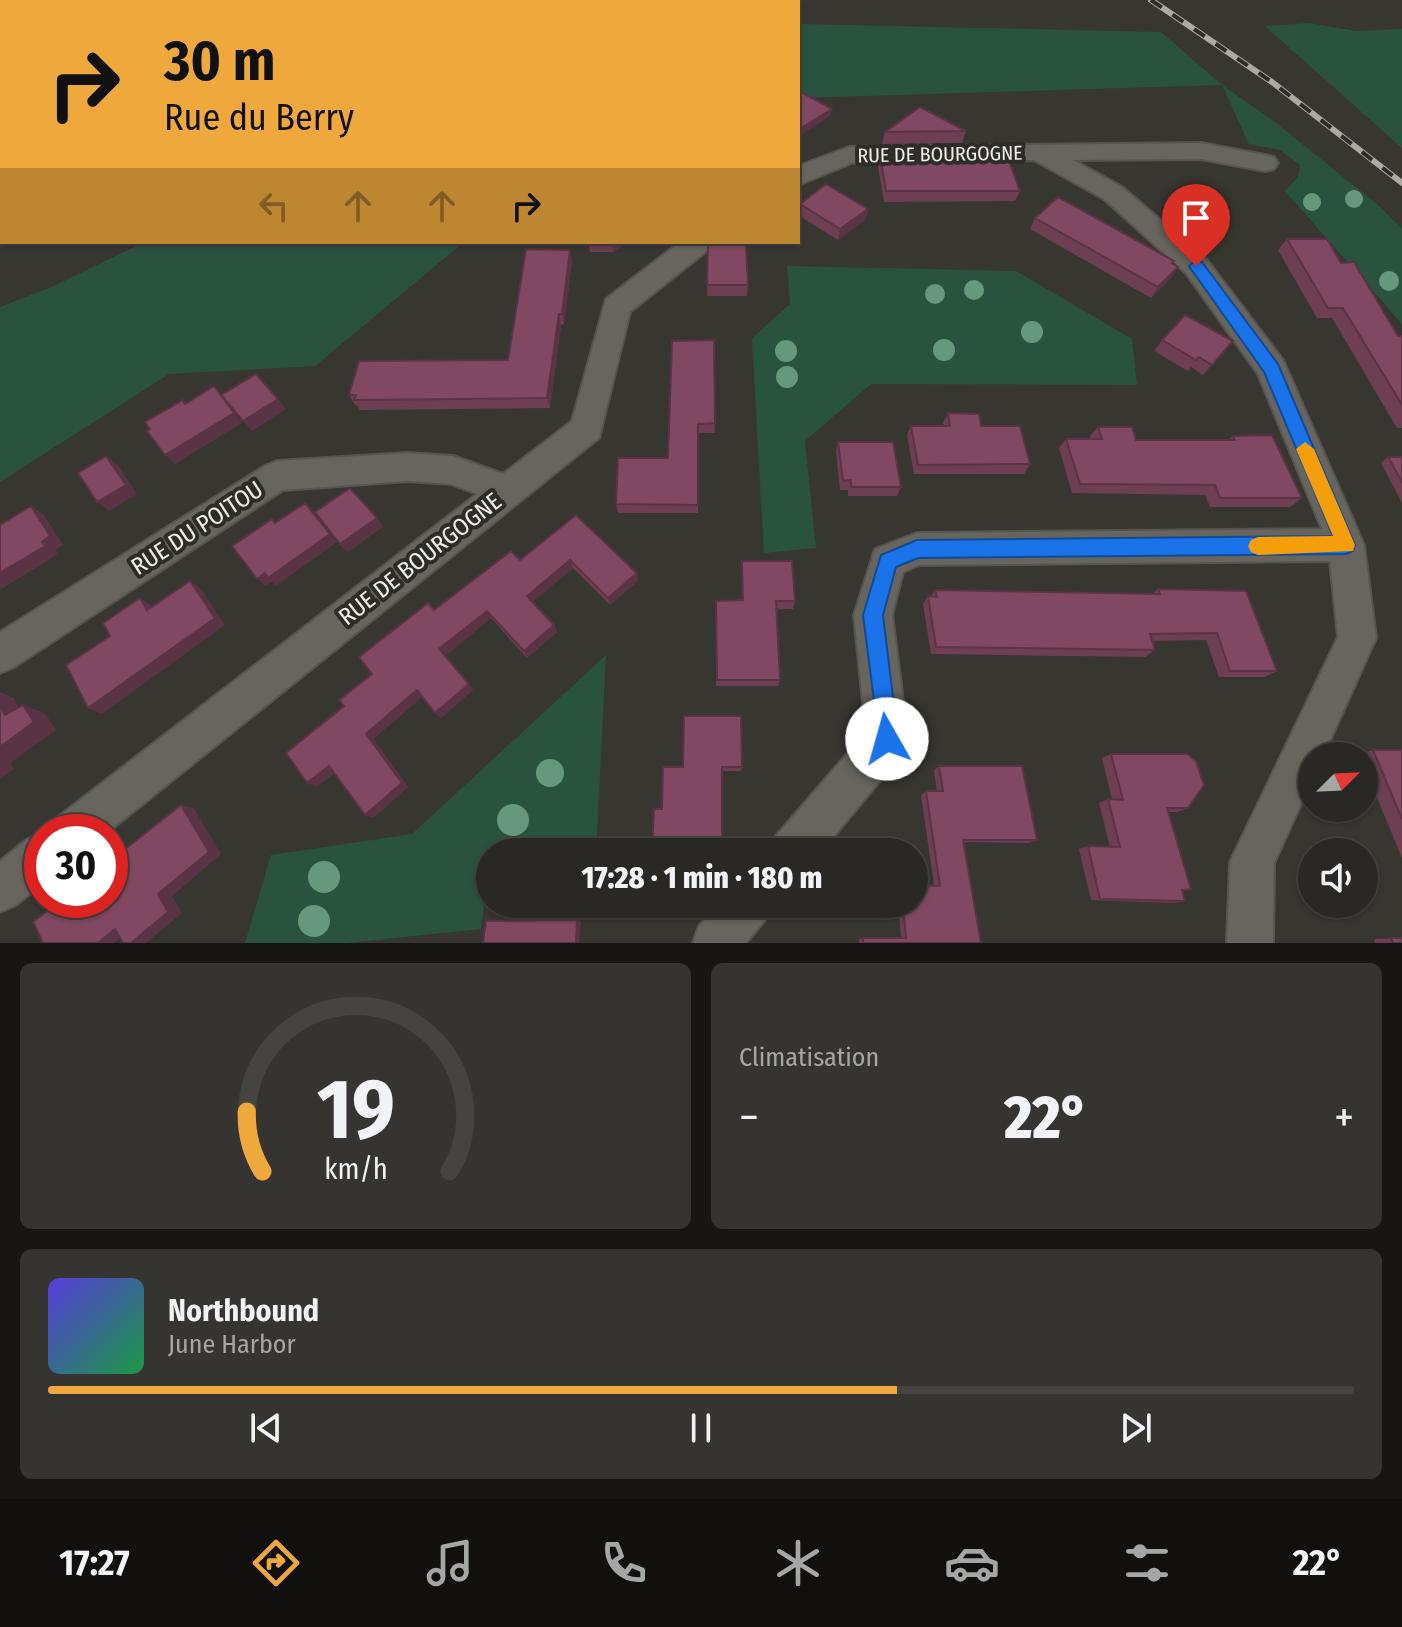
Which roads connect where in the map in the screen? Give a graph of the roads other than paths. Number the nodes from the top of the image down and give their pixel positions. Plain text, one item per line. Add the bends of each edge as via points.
1 (1039, 152) junction
2 (1265, 163) dead end
3 (800, 176) edge
4 (696, 244) edge
5 (507, 491) junction
6 (1346, 545) junction
7 (0, 654) edge
8 (96, 814) edge
9 (804, 838) edge
10 (24, 870) edge
11 (0, 889) edge
12 (737, 918) edge
13 (716, 943) edge
14 (1250, 943) edge

1 - 2 street, RUE DE BOURGOGNE via 1201,151
1 - 3 street, RUE DE BOURGOGNE via 849,155
1 - 6 street, RUE DE BOURGOGNE via 1113,193 1196,266 1272,369
4 - 5 street, RUE DE BOURGOGNE via 616,307 587,428
5 - 7 street, RUE DU POITOU via 453,470 408,467 277,476
5 - 8 street, RUE DE BOURGOGNE
6 - 9 street via 917,549 888,561 873,615 887,739
6 - 14 street, RUE DE BOURGOGNE via 1357,638 1252,862
10 - 11 street
12 - 13 street

